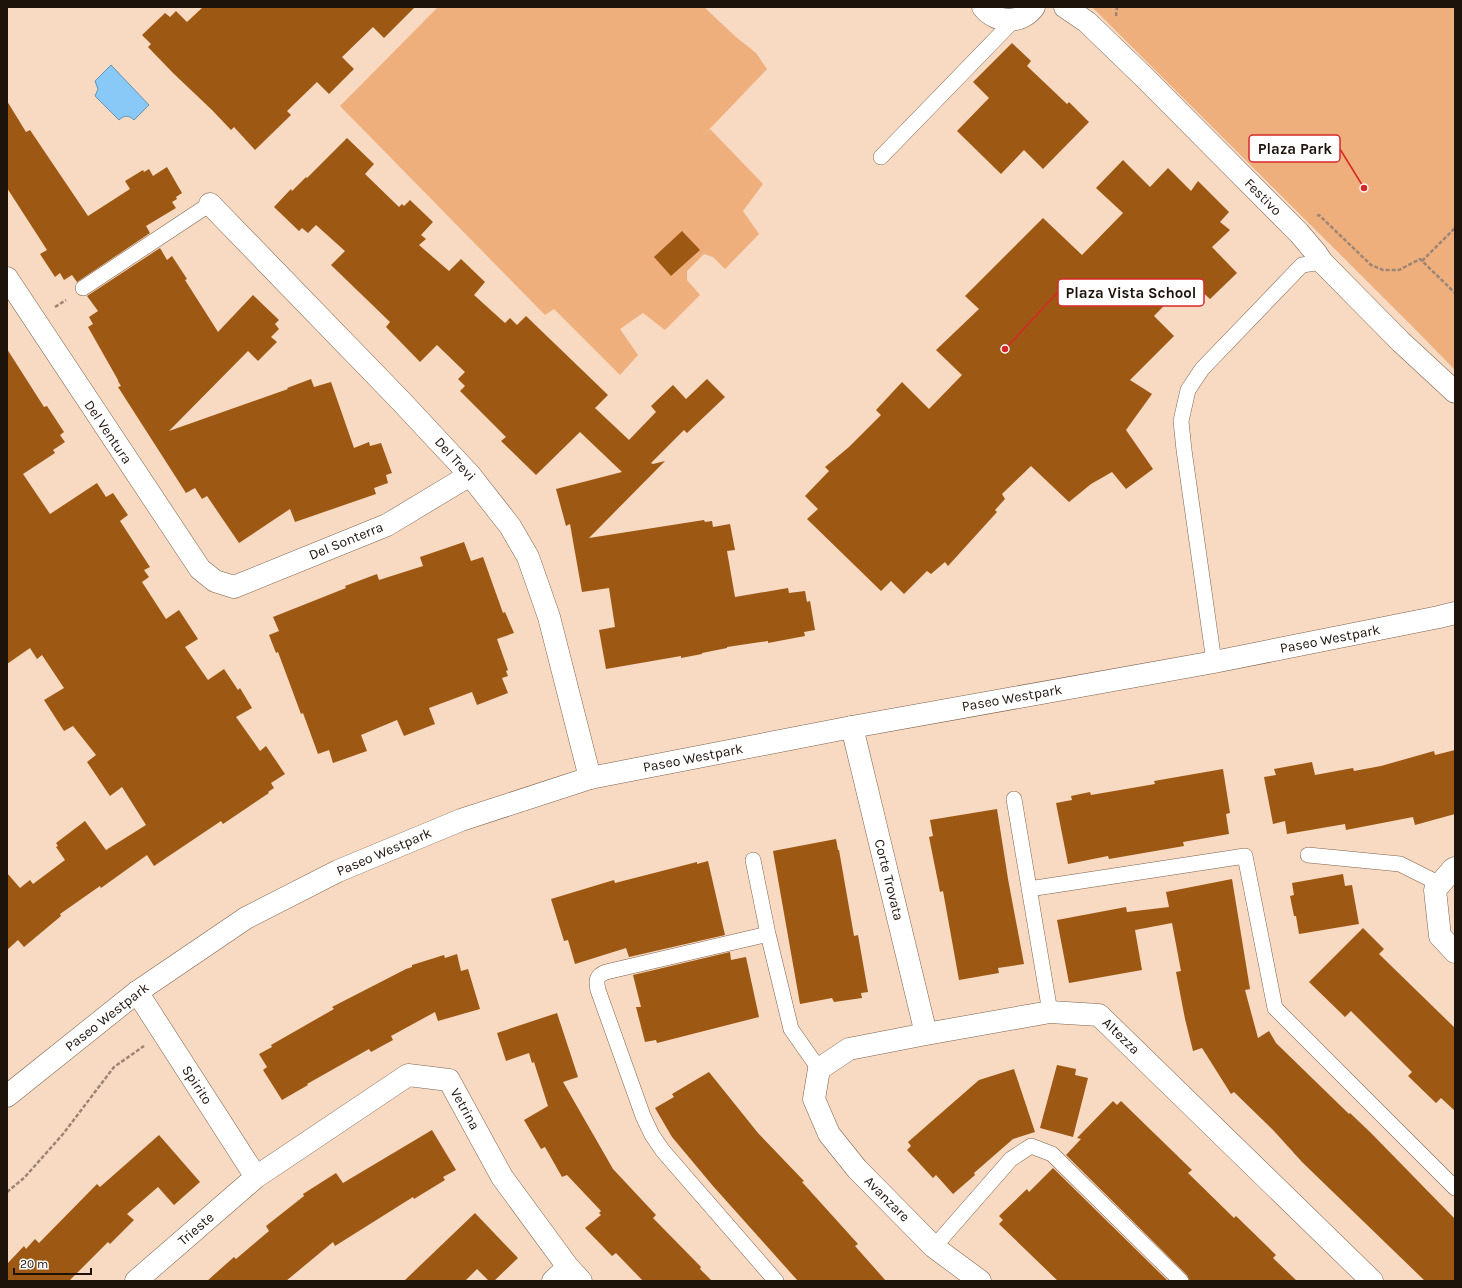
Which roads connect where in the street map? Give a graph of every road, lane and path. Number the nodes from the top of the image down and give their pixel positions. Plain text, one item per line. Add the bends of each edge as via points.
1 (983, 7) edge
2 (1034, 7) edge
3 (1065, 7) edge
4 (1014, 20) junction
5 (881, 158) dead end
6 (210, 204) joint
7 (1455, 228) edge
8 (1299, 233) junction
9 (1422, 261) junction
10 (1322, 262) junction
11 (7, 278) edge
12 (83, 288) joint
13 (1455, 293) edge
14 (35, 321) junction
15 (1455, 392) edge
16 (470, 475) junction
17 (215, 581) joint
18 (1455, 613) edge
19 (1214, 662) junction
20 (852, 727) junction
21 (590, 778) junction
22 (1014, 799) dead end
23 (1308, 855) dead end
24 (753, 860) dead end
25 (1455, 868) edge
26 (1440, 884) junction
27 (1029, 889) junction
28 (768, 934) junction
29 (1455, 952) edge
30 (137, 992) junction
31 (1050, 1012) junction
32 (163, 1032) junction
33 (926, 1034) junction
34 (819, 1069) junction
35 (7, 1096) edge
36 (256, 1177) junction
37 (1455, 1188) edge
38 (7, 1192) edge
39 (934, 1247) junction
40 (568, 1276) edge
41 (136, 1281) edge
42 (776, 1281) edge
43 (980, 1281) edge
44 (1181, 1281) edge
45 (1372, 1281) edge

1 - 4 street via 994,17
2 - 4 street via 1023,17
3 - 8 street, Festivo via 1087,22
4 - 5 lane
6 - 12 lane
6 - 16 street, Del Trevi
7 - 9 path
8 - 9 path via 1319,215 1371,264 1383,270 1399,270 1420,259
8 - 10 street, Festivo
9 - 13 path
10 - 15 street, Festivo
10 - 19 lane via 1302,265 1202,369 1188,390 1181,420
11 - 14 street, Del Ventura
12 - 14 path
14 - 17 street, Del Ventura via 200,569
16 - 17 street, Del Sonterra via 387,525 234,587
16 - 21 street, Del Trevi via 510,526 528,557 549,617
18 - 19 street, Paseo Westpark
19 - 20 street, Paseo Westpark
20 - 21 street, Paseo Westpark
20 - 33 street, Corte Trovata
21 - 30 street, Paseo Westpark via 461,820 338,871 246,918
22 - 27 lane
23 - 26 lane via 1400,864
24 - 28 lane
25 - 26 street
26 - 29 street via 1435,890 1440,936
27 - 31 lane
27 - 37 lane via 1245,856 1275,1008
28 - 34 lane via 791,1029
28 - 42 lane via 606,972 600,975 596,982 652,1135
30 - 32 street, Spirito
30 - 35 street, Paseo Westpark
31 - 33 street, Altezza
31 - 45 street, Altezza via 1099,1014
32 - 36 street, Spirito
32 - 38 path via 114,1067 63,1134 24,1178
33 - 34 street, Altezza via 849,1049
34 - 39 street, Avanzare via 814,1099 829,1134 852,1163
36 - 40 street, Vetrina via 408,1075 449,1080 502,1177
36 - 41 street, Trieste
39 - 43 street, Avanzare
39 - 44 lane via 1011,1159 1031,1146 1052,1154

